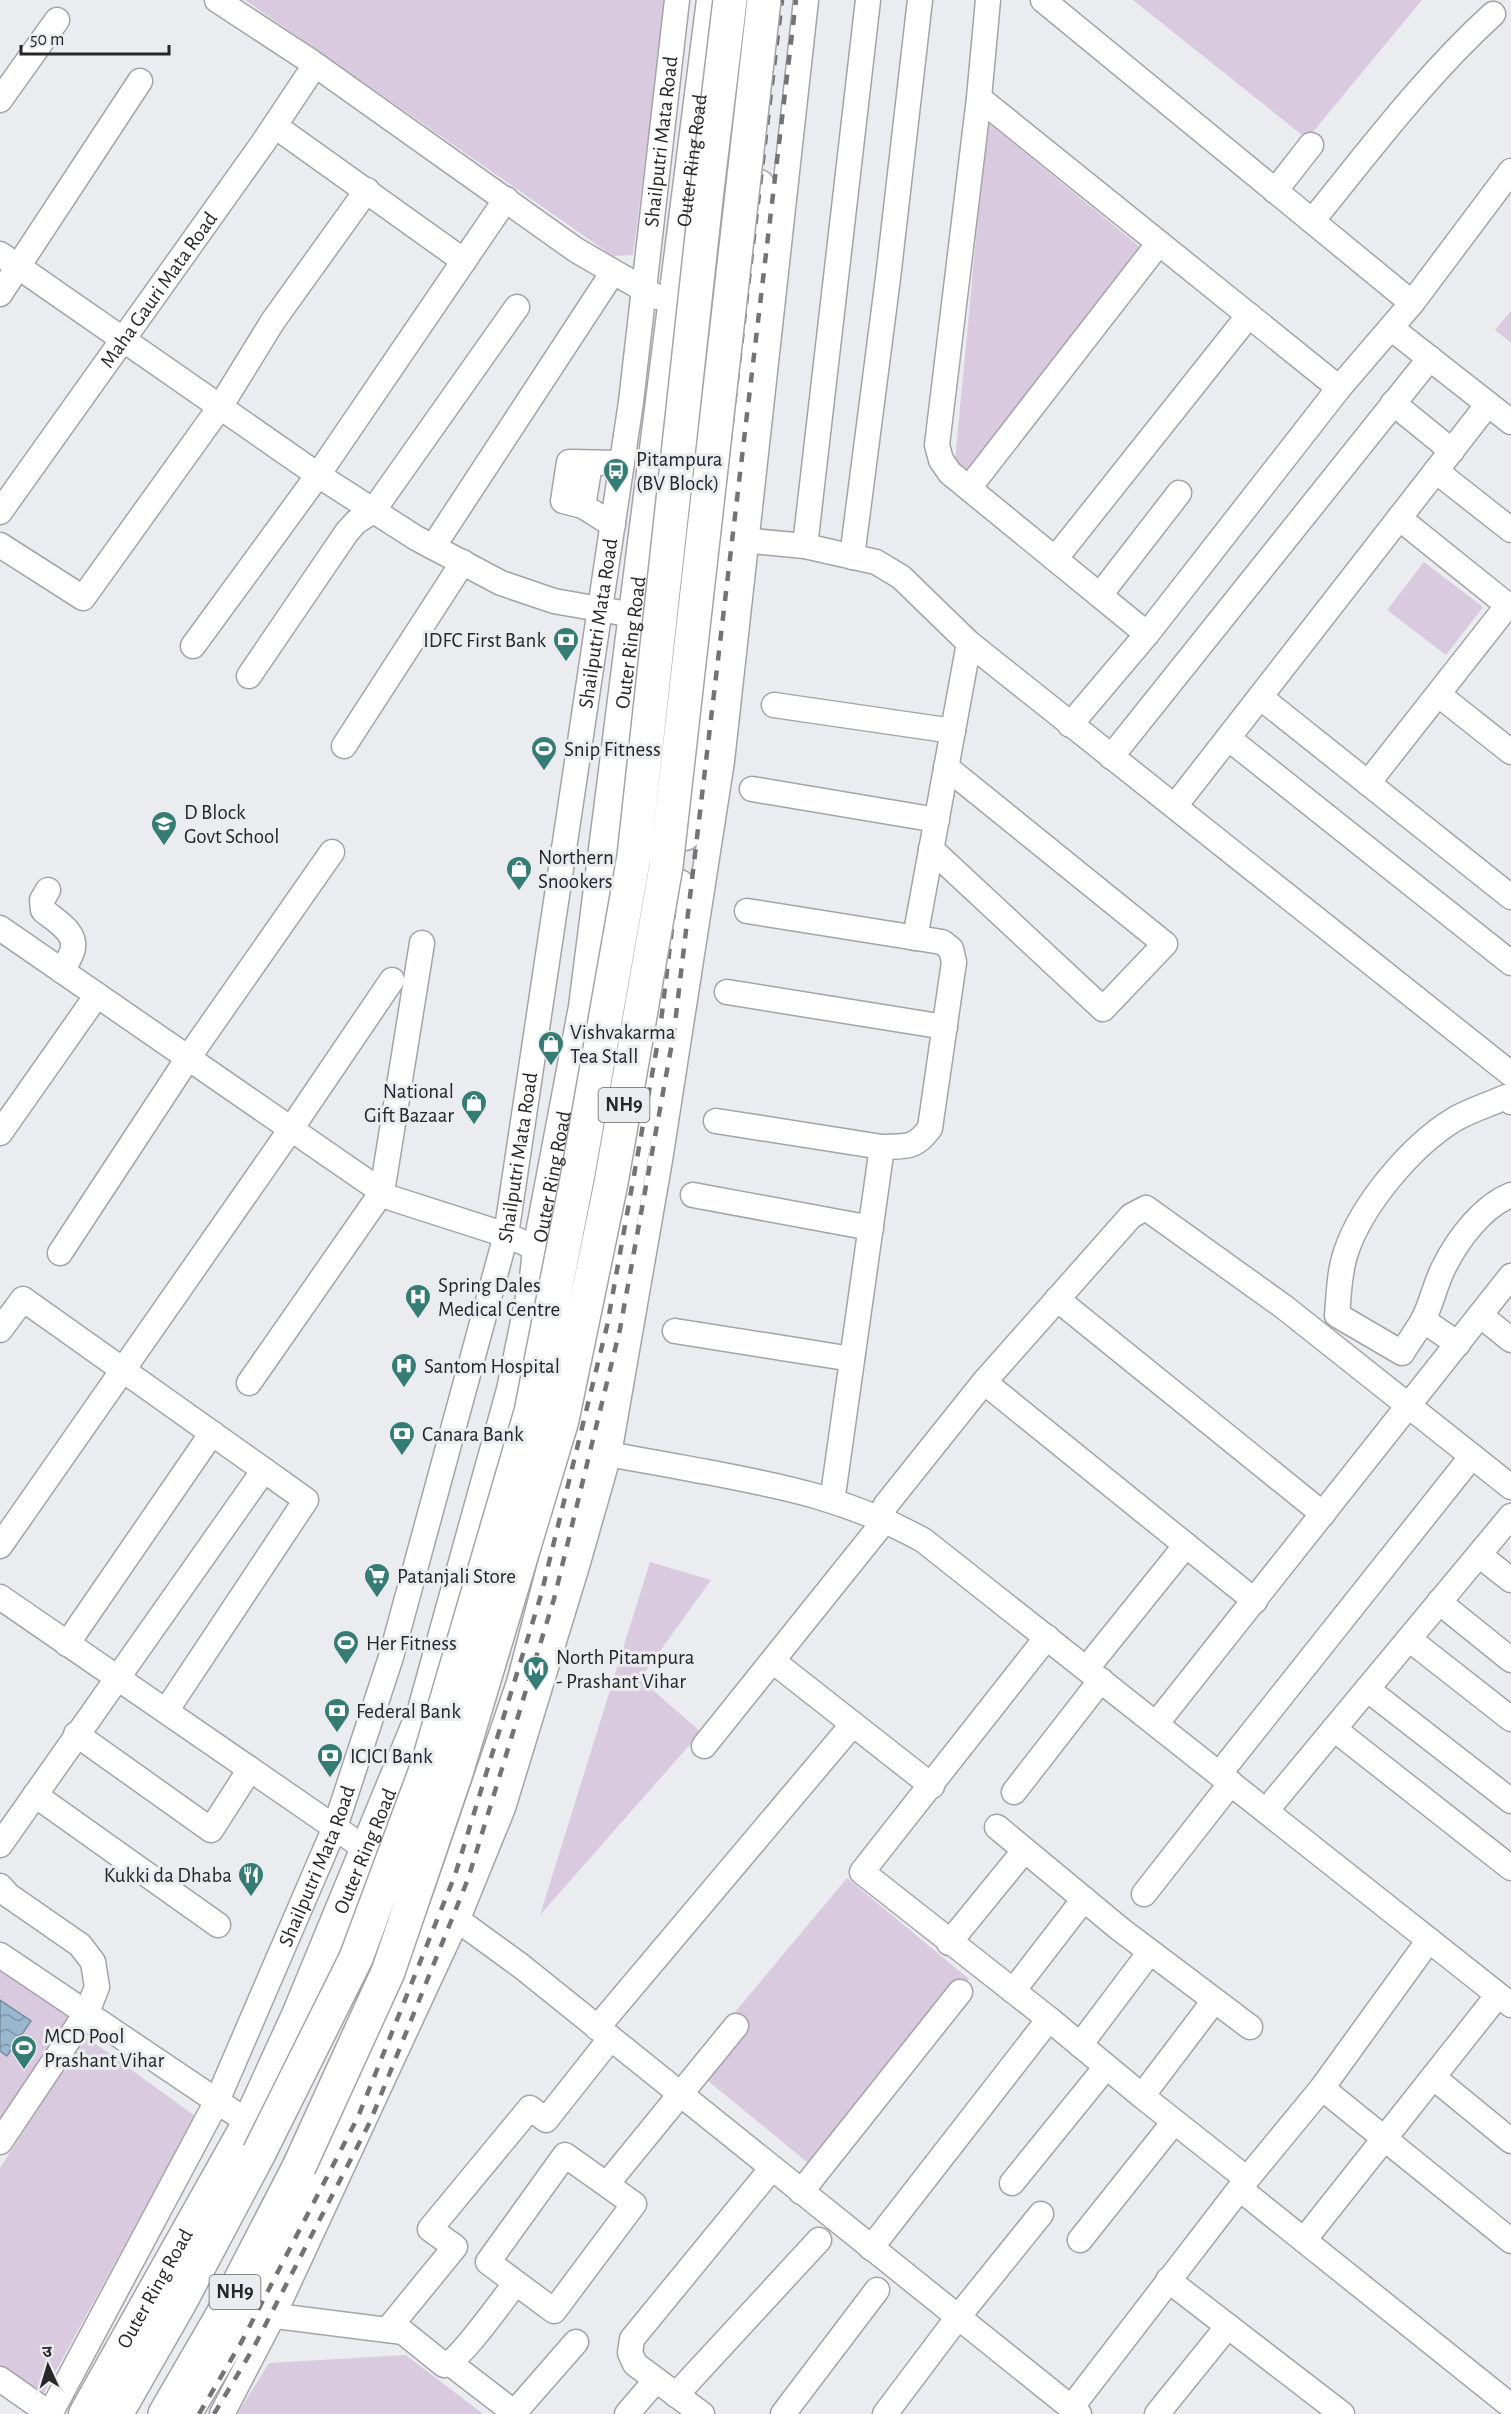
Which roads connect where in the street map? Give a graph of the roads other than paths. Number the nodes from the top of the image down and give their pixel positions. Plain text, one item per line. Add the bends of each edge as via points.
1 (217, 0) edge
2 (677, 0) edge
3 (712, 0) edge
4 (730, 0) edge
5 (764, 0) edge
6 (780, 0) edge
7 (806, 0) edge
8 (868, 0) edge
9 (920, 0) edge
10 (987, 0) edge
11 (1043, 0) edge
12 (1493, 14) dead end
13 (57, 20) dead end
14 (315, 65) junction
15 (140, 81) dead end
16 (979, 98) junction
17 (0, 100) edge
18 (275, 126) junction
19 (1311, 145) dead end
20 (1511, 171) edge
21 (367, 190) junction
22 (1275, 191) junction
23 (506, 199) junction
24 (1312, 221) junction
25 (1159, 243) junction
26 (9, 260) edge
27 (464, 261) junction
28 (678, 263) junction
29 (614, 272) junction
30 (750, 274) junction
31 (645, 290) junction
32 (0, 294) edge
33 (1412, 303) junction
34 (673, 305) junction
35 (517, 307) dead end
36 (1249, 315) junction
37 (1391, 328) junction
38 (124, 340) junction
39 (1430, 358) junction
40 (1339, 388) junction
41 (631, 402) junction
42 (1393, 403) junction
43 (660, 404) junction
44 (1488, 404) junction
45 (220, 407) junction
46 (1511, 422) edge
47 (1452, 451) junction
48 (622, 463) junction
49 (1436, 471) junction
50 (318, 475) junction
51 (969, 488) junction
52 (1179, 493) dead end
53 (374, 511) junction
54 (0, 512) edge
55 (1399, 518) junction
56 (613, 525) junction
57 (1511, 530) edge
58 (735, 539) junction
59 (0, 545) edge
60 (805, 546) junction
61 (433, 547) junction
62 (852, 557) junction
63 (1055, 559) junction
64 (463, 562) junction
65 (1100, 595) junction
66 (1509, 606) edge
67 (600, 611) junction
68 (633, 615) junction
69 (1147, 634) junction
70 (969, 643) junction
71 (193, 646) dead end
72 (249, 676) dead end
73 (1439, 695) junction
74 (1260, 697) junction
75 (774, 705) dead end
76 (1070, 725) junction
77 (953, 731) junction
78 (1228, 738) junction
79 (344, 746) dead end
80 (1511, 752) edge
81 (1111, 757) junction
82 (946, 767) junction
83 (1368, 783) junction
84 (752, 789) dead end
85 (1175, 807) junction
86 (937, 819) junction
87 (931, 849) junction
88 (332, 852) dead end
89 (48, 890) dead end
90 (1511, 897) edge
91 (747, 911) dead end
92 (0, 929) edge
93 (915, 938) junction
94 (422, 943) dead end
95 (1511, 963) edge
96 (62, 971) junction
97 (392, 980) dead end
98 (727, 992) dead end
99 (97, 995) junction
100 (945, 1027) junction
101 (188, 1058) junction
102 (1507, 1061) edge
103 (1511, 1102) edge
104 (716, 1121) dead end
105 (291, 1129) junction
106 (0, 1133) edge
107 (558, 1144) junction
108 (882, 1147) junction
109 (633, 1160) junction
110 (382, 1192) junction
111 (693, 1195) dead end
112 (1511, 1195) edge
113 (871, 1228) junction
114 (506, 1235) junction
115 (538, 1249) junction
116 (60, 1253) dead end
117 (1511, 1276) edge
118 (1057, 1299) junction
119 (1480, 1315) junction
120 (1423, 1320) junction
121 (1, 1327) edge
122 (675, 1331) dead end
123 (1511, 1340) edge
124 (1458, 1344) junction
125 (852, 1359) junction
126 (124, 1369) junction
127 (984, 1382) junction
128 (249, 1383) dead end
129 (1409, 1405) junction
130 (212, 1433) junction
131 (597, 1446) junction
132 (1472, 1456) junction
133 (264, 1470) junction
134 (1511, 1487) edge
135 (834, 1488) junction
136 (886, 1513) junction
137 (1323, 1514) junction
138 (1511, 1518) edge
139 (1186, 1545) junction
140 (0, 1546) edge
141 (1479, 1555) junction
142 (1511, 1580) edge
143 (0, 1597) edge
144 (1255, 1600) junction
145 (454, 1602) junction
146 (1439, 1602) junction
147 (536, 1630) junction
148 (1047, 1637) junction
149 (1409, 1639) junction
150 (67, 1644) junction
151 (1511, 1660) edge
152 (774, 1662) junction
153 (1098, 1669) junction
154 (117, 1678) junction
155 (1367, 1689) junction
156 (166, 1711) junction
157 (1160, 1718) junction
158 (1511, 1719) edge
159 (853, 1724) junction
160 (1334, 1729) junction
161 (76, 1734) junction
162 (704, 1746) dead end
163 (250, 1769) junction
164 (1229, 1773) junction
165 (932, 1786) junction
166 (1014, 1792) dead end
167 (35, 1795) junction
168 (1275, 1800) junction
169 (1511, 1801) edge
170 (335, 1827) junction
171 (997, 1827) dead end
172 (0, 1845) edge
173 (366, 1849) junction
174 (1024, 1851) junction
175 (1511, 1868) edge
176 (0, 1886) edge
177 (1144, 1894) dead end
178 (1084, 1899) junction
179 (450, 1915) junction
180 (218, 1925) dead end
181 (1429, 1940) junction
182 (950, 1943) junction
183 (1150, 1952) junction
184 (0, 1955) edge
185 (1013, 1991) junction
186 (960, 1992) dead end
187 (1506, 1996) edge
188 (1214, 2001) junction
189 (87, 2012) junction
190 (1049, 2019) junction
191 (736, 2026) dead end
192 (1250, 2027) dead end
193 (604, 2033) junction
194 (1080, 2045) junction
195 (1106, 2067) junction
196 (1433, 2077) junction
197 (1328, 2093) junction
198 (680, 2094) junction
199 (1142, 2096) junction
200 (217, 2101) junction
201 (248, 2122) junction
202 (1174, 2122) junction
203 (1383, 2138) junction
204 (1511, 2141) edge
205 (0, 2142) edge
206 (772, 2168) junction
207 (1012, 2183) dead end
208 (607, 2184) junction
209 (1243, 2184) junction
210 (801, 2192) junction
211 (1041, 2214) dead end
212 (819, 2240) dead end
213 (1080, 2240) dead end
214 (1304, 2240) junction
215 (1511, 2241) edge
216 (871, 2248) junction
217 (1168, 2280) junction
218 (515, 2284) junction
219 (877, 2290) dead end
220 (260, 2314) junction
221 (958, 2317) junction
222 (1228, 2326) junction
223 (388, 2329) junction
224 (576, 2342) dead end
225 (451, 2364) junction
226 (0, 2379) edge
227 (656, 2380) junction
228 (676, 2395) junction
229 (1511, 2406) edge
230 (1075, 2411) edge
231 (515, 2413) edge
232 (50, 2414) edge
233 (84, 2414) edge
234 (116, 2414) edge
235 (165, 2414) edge
236 (186, 2414) edge
237 (222, 2414) edge
238 (627, 2414) edge
239 (702, 2414) edge
240 (783, 2414) edge
241 (885, 2414) edge
242 (1157, 2414) edge
243 (1342, 2414) edge

1 - 14 street
2 - 31 street, Shailputri Mata Road
3 - 28 main road, Outer Ring Road
4 - 234 highway, Outer Ring Road / NH9, bridge via 634,856 531,1412 427,1767 356,1958 259,2153
5 - 235 highway, NH9, bridge via 666,866 611,1183 562,1420 456,1773 388,1972 299,2167 222,2316
6 - 30 main road
7 - 58 street
8 - 60 street
9 - 62 street
10 - 16 street
11 - 22 street
12 - 24 street via 1413,96
13 - 17 street
14 - 18 street, Maha Gauri Mata Road
14 - 23 street
15 - 26 street
16 - 25 street
16 - 51 street via 937,445 940,460
18 - 21 street
18 - 38 street, Maha Gauri Mata Road
19 - 22 street
20 - 33 street
21 - 27 street
21 - 45 street via 273,321
22 - 24 street
23 - 27 street
23 - 29 street via 576,250
24 - 33 street
25 - 36 street
25 - 51 street
26 - 32 street
26 - 38 street
27 - 50 street
28 - 30 main road
28 - 34 main road, Outer Ring Road
29 - 31 street
29 - 61 street
30 - 58 main road
31 - 34 street
31 - 41 street, Shailputri Mata Road
33 - 37 street
34 - 43 main road, Outer Ring Road
35 - 53 street
36 - 40 street
36 - 63 street
37 - 39 street
37 - 40 street
38 - 45 street
38 - 54 street, Maha Gauri Mata Road
39 - 42 street
39 - 44 street
40 - 69 street
41 - 43 street
41 - 48 street, Shailputri Mata Road
42 - 47 street
42 - 81 street
43 - 68 main road, Outer Ring Road
44 - 46 street
44 - 47 street
45 - 50 street
45 - 59 street via 83,598
47 - 49 street
48 - 56 street, Shailputri Mata Road
48 - 56 street via 568,462 562,501 583,506
49 - 55 street
49 - 57 street
50 - 53 street
50 - 71 street
51 - 63 street
52 - 65 street
53 - 61 street
53 - 72 street via 347,532
55 - 66 street
55 - 74 street
56 - 67 street, Shailputri Mata Road
58 - 60 street
58 - 109 main road
58 - 131 street via 722,761 660,1160
60 - 62 street
61 - 64 street
62 - 70 street via 876,562 901,577
63 - 65 street
64 - 67 street via 522,590
64 - 79 street
65 - 69 street
66 - 73 street
67 - 68 street
67 - 114 street, Shailputri Mata Road
68 - 107 main road, Outer Ring Road via 584,1007
69 - 76 street
70 - 76 street
70 - 77 street
73 - 80 street
73 - 83 street
74 - 78 street
74 - 83 street
75 - 77 street
76 - 81 street
77 - 82 street
78 - 85 street
78 - 95 street
81 - 85 street
82 - 86 street
82 - 87 street via 1164,944 1103,1009
83 - 90 street
84 - 86 street
85 - 102 street
86 - 87 street
87 - 93 street
88 - 101 street
89 - 96 street via 42,900 43,910 71,935 74,947
91 - 93 street
92 - 96 street
93 - 100 street via 942,942 951,949 954,962
94 - 110 street
96 - 99 street
97 - 105 street
98 - 100 street
99 - 101 street
99 - 106 street
100 - 108 street via 930,1128 920,1142
101 - 105 street
101 - 116 street
103 - 120 street via 1506,1097 1457,1118 1427,1139 1379,1192 1346,1251 1337,1316 1402,1353
104 - 108 street
105 - 110 street
105 - 126 street
107 - 109 main road
107 - 115 main road, Outer Ring Road
108 - 113 street
109 - 131 main road
110 - 114 street
110 - 128 street
111 - 113 street
112 - 120 street via 1478,1220 1459,1241 1444,1266
113 - 125 street
114 - 115 street
114 - 170 street, Shailputri Mata Road via 391,1657
115 - 145 main road, Outer Ring Road via 512,1390
117 - 119 street
118 - 127 street
118 - 129 street via 1131,1216 1146,1208 1284,1307
118 - 137 street
119 - 123 street
119 - 124 street
120 - 124 street
121 - 126 street via 23,1299
122 - 125 street
124 - 129 street
125 - 135 street
126 - 130 street
126 - 140 street
127 - 136 street
127 - 139 street
129 - 132 street
129 - 137 street
130 - 133 street
130 - 150 street
131 - 135 street via 789,1475
131 - 136 street via 783,1486
131 - 147 main road
131 - 179 street via 577,1566 502,1808
132 - 134 street
132 - 164 street
133 - 154 street
133 - 156 street via 306,1500
135 - 136 street
136 - 148 street
136 - 152 street
136 - 153 street via 934,1531
137 - 144 street
138 - 141 street
139 - 144 street
139 - 153 street
141 - 142 street
141 - 146 street
143 - 150 street
144 - 157 street
145 - 147 main road
145 - 173 main road, Outer Ring Road via 423,1710
146 - 149 street
146 - 151 street
147 - 179 main road
148 - 153 street
148 - 165 street
149 - 155 street
149 - 158 street
150 - 154 street
152 - 159 street
152 - 162 street
153 - 157 street
153 - 166 street
154 - 156 street
154 - 161 street
155 - 160 street
155 - 169 street
156 - 163 street
157 - 164 street
159 - 165 street
159 - 193 street
160 - 168 street
160 - 175 street
161 - 163 street via 211,1830
161 - 167 street
163 - 170 street
164 - 168 street
164 - 177 street
164 - 181 street
165 - 182 street via 862,1872
167 - 172 street
167 - 180 street
168 - 187 street
170 - 173 street
170 - 200 street, Shailputri Mata Road
171 - 174 street
173 - 201 main road, Outer Ring Road
174 - 178 street
174 - 182 street
176 - 189 street via 80,1945 93,1962 97,1987
178 - 183 street
178 - 185 street
179 - 193 street
179 - 220 main road
181 - 187 street
181 - 197 street
182 - 185 street
183 - 188 street
183 - 194 street
184 - 189 street
185 - 190 street
186 - 210 street
187 - 196 street
188 - 192 street
188 - 199 street
189 - 200 street
189 - 205 street
190 - 194 street
190 - 216 street
191 - 198 street
193 - 198 street
193 - 223 street via 546,2120 530,2108 430,2229 455,2247
194 - 195 street
195 - 199 street
195 - 207 street
196 - 203 street
196 - 204 street
197 - 203 street
197 - 209 street
198 - 206 street
198 - 208 street
199 - 202 street
200 - 201 street
200 - 232 street, Shailputri Mata Road
201 - 233 main road, Outer Ring Road
202 - 209 street
202 - 213 street
203 - 214 street
203 - 215 street
206 - 210 street
206 - 227 street via 632,2339 630,2353 635,2364
208 - 218 street via 634,2204 554,2311
208 - 218 street via 566,2155 488,2262
209 - 214 street
209 - 217 street
210 - 216 street
211 - 221 street
212 - 228 street
214 - 229 street
216 - 221 street
217 - 222 street
217 - 230 street
218 - 225 street
219 - 240 street
220 - 223 street
220 - 236 main road
220 - 237 street
221 - 230 street
221 - 241 street
222 - 242 street
222 - 243 street
223 - 225 street via 403,2332 444,2365
224 - 231 street
225 - 231 street
226 - 232 street
227 - 228 street
227 - 238 street
228 - 239 street

